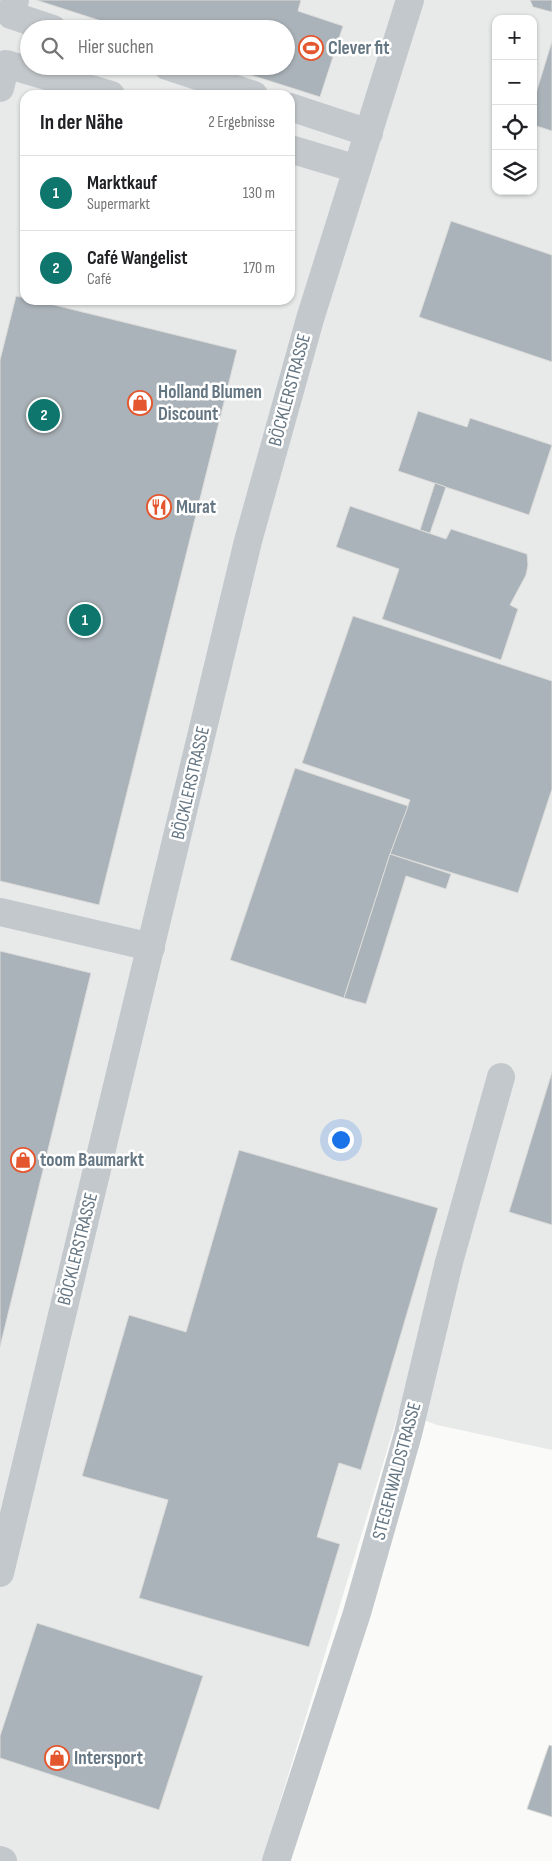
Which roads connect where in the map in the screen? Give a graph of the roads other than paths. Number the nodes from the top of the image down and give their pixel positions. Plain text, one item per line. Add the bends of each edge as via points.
1 (15, 0) edge
2 (410, 0) edge
3 (26, 20) edge
4 (20, 68) edge
5 (43, 75) edge
6 (193, 75) edge
7 (0, 88) edge
8 (94, 90) edge
9 (239, 90) edge
10 (295, 109) edge
11 (368, 133) junction
12 (295, 150) edge
13 (357, 169) junction
14 (0, 912) edge
15 (151, 947) junction
16 (501, 1077) dead end
17 (0, 1573) edge
18 (276, 1861) edge

1 - 3 street via 11,15
2 - 11 street, BÖCKLERSTRASSE
4 - 7 street via 6,64
5 - 8 street
6 - 9 street
10 - 11 street
11 - 13 street, BÖCKLERSTRASSE
12 - 13 street
13 - 15 street, BÖCKLERSTRASSE via 310,320 248,541
14 - 15 street
15 - 17 street, BÖCKLERSTRASSE
16 - 18 street, STEGERWALDSTRASSE via 449,1262 408,1434 357,1613

